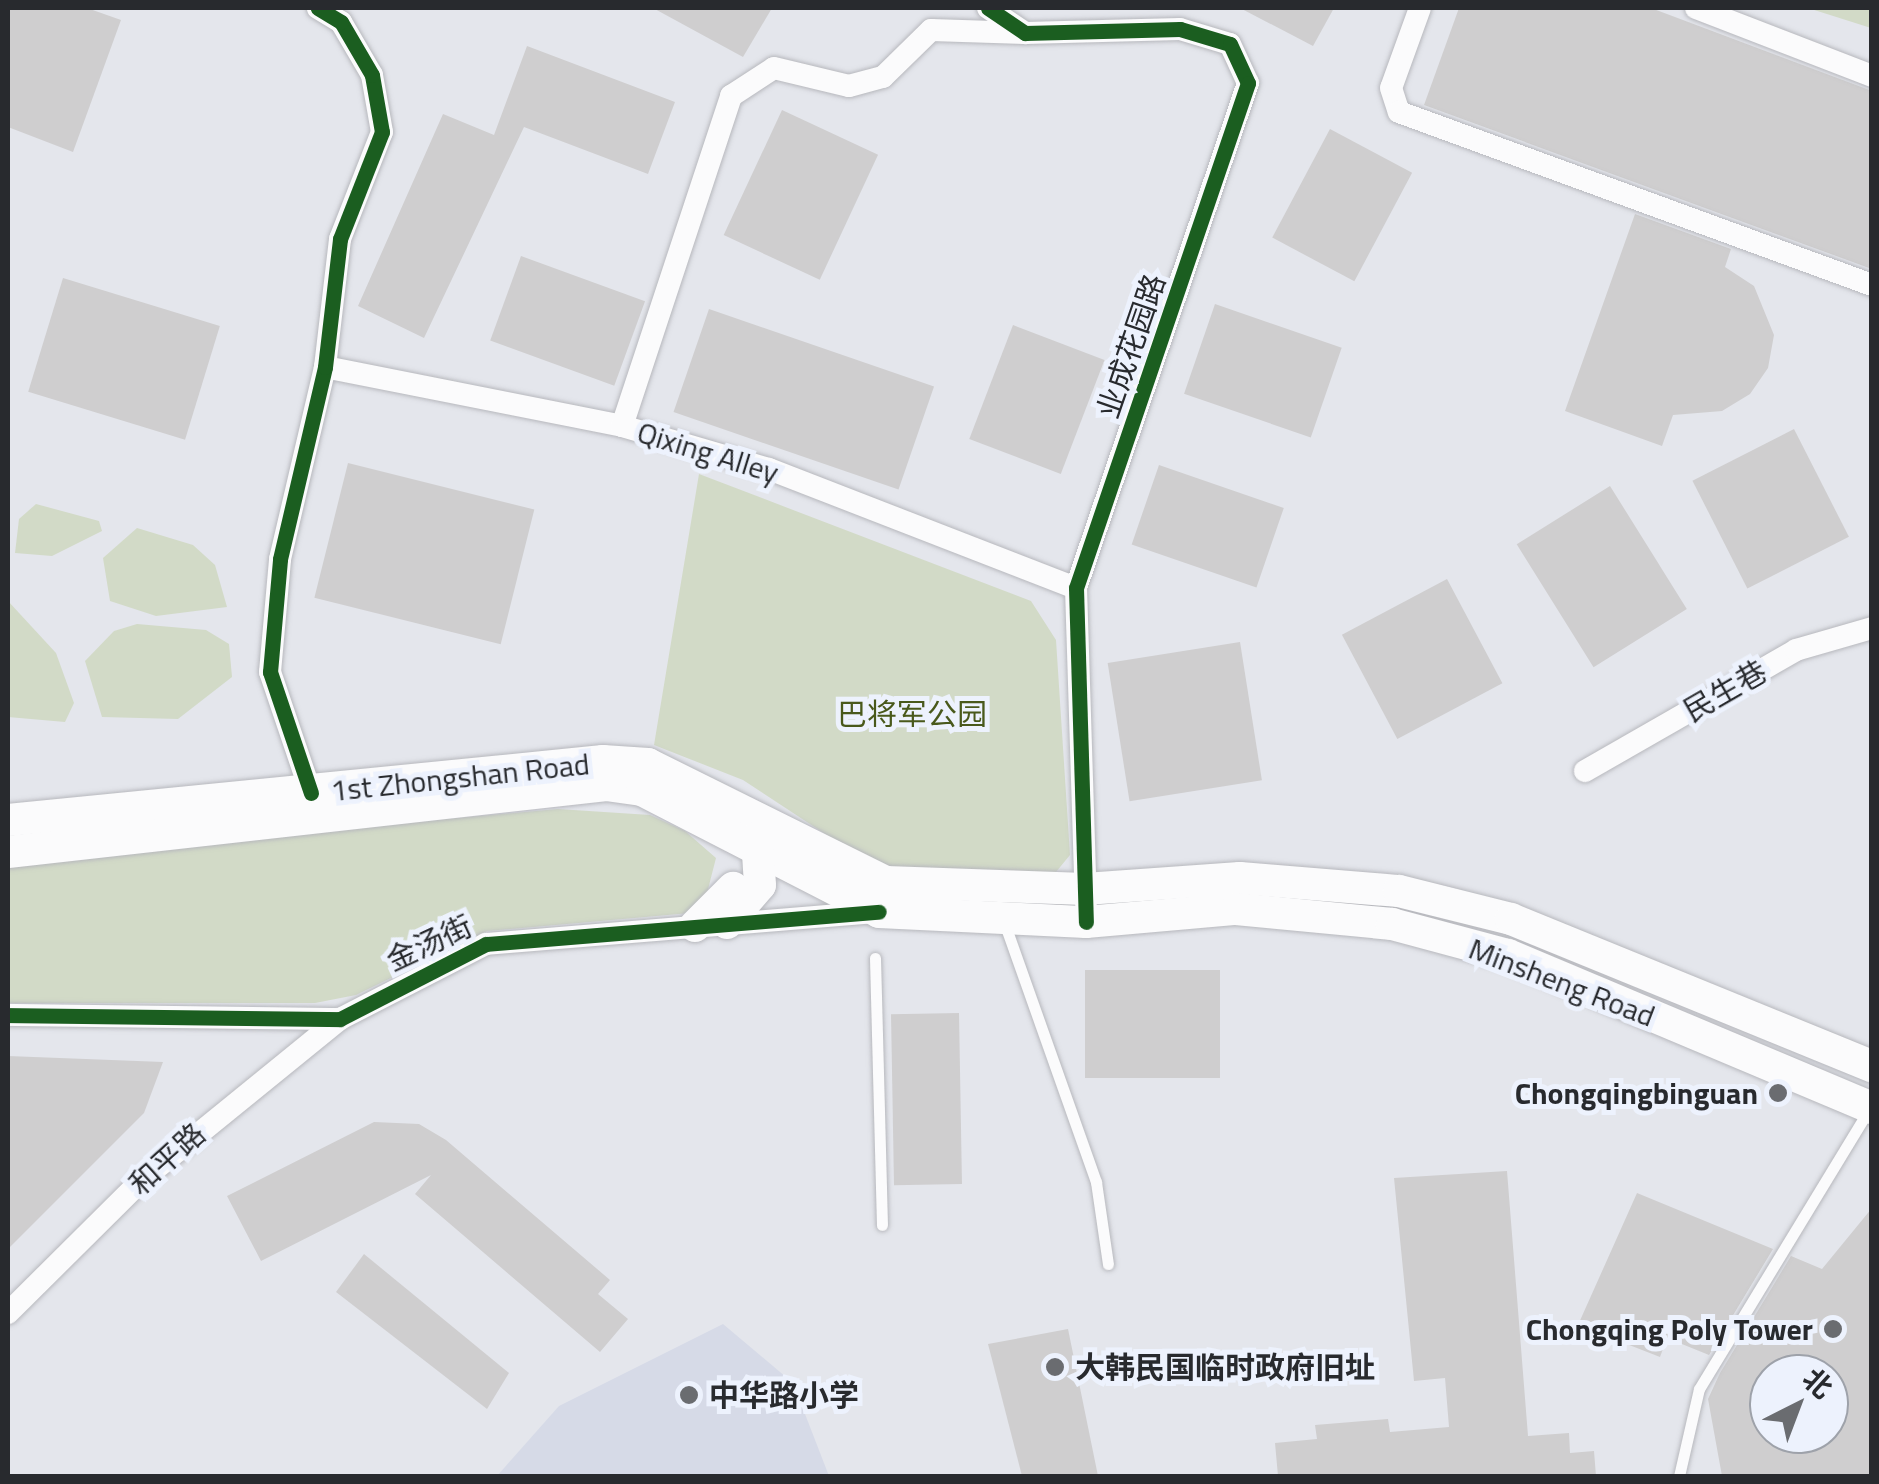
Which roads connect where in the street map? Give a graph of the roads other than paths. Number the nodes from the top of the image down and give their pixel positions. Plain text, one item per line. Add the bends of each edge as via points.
1 (318, 8) edge
2 (988, 8) edge
3 (1420, 8) edge
4 (1696, 8) edge
5 (1025, 33) junction
6 (1872, 76) edge
7 (1872, 286) edge
8 (325, 368) junction
9 (622, 426) junction
10 (1076, 588) junction
11 (1872, 628) edge
12 (1585, 771) dead end
13 (311, 793) junction
14 (724, 812) junction
15 (8, 820) edge
16 (8, 852) edge
17 (762, 852) junction
18 (1085, 889) junction
19 (883, 897) junction
20 (1002, 918) junction
21 (1086, 922) junction
22 (711, 925) junction
23 (875, 958) dead end
24 (8, 1015) edge
25 (340, 1019) junction
26 (1872, 1066) edge
27 (1871, 1108) edge
28 (882, 1225) dead end
29 (1108, 1264) dead end
30 (8, 1313) edge
31 (1678, 1476) edge

1 - 8 street via 341,22 372,75 382,132 340,239
2 - 5 street
3 - 7 street via 1391,88 1399,112
4 - 6 street
5 - 9 street, 业成花园路 via 931,30 883,77 848,86 774,68 732,96
5 - 10 street, 业成花园路 via 1180,30 1230,44 1248,83
8 - 9 street, Qixing Alley
8 - 13 street via 280,559 270,672
9 - 10 street, Qixing Alley via 770,469
10 - 18 street, 业成花园路
11 - 12 street, 民生巷 via 1796,650
13 - 14 main road, 1st Zhongshan Road via 603,761 648,764
13 - 15 main road, 1st Zhongshan Road
14 - 16 main road, 1st Zhongshan Road via 606,785 32,857
14 - 17 main road
14 - 19 main road, 1st Zhongshan Road
14 - 22 main road via 738,881
17 - 19 main road
17 - 22 main road via 760,885
18 - 19 main road, Minsheng Road
18 - 21 street, 业成花园路
18 - 26 main road, Minsheng Road via 1240,878 1399,891 1511,919
19 - 20 main road, Minsheng Road
19 - 22 street, 金汤街
20 - 21 main road, Minsheng Road
20 - 29 lane via 1096,1182
21 - 27 main road, Minsheng Road via 1236,909 1392,924 1508,955
22 - 25 street, 金汤街 via 486,944
23 - 28 lane
24 - 25 street, 金汤街
25 - 30 street, 和平路 via 142,1178
27 - 31 lane via 1699,1389

